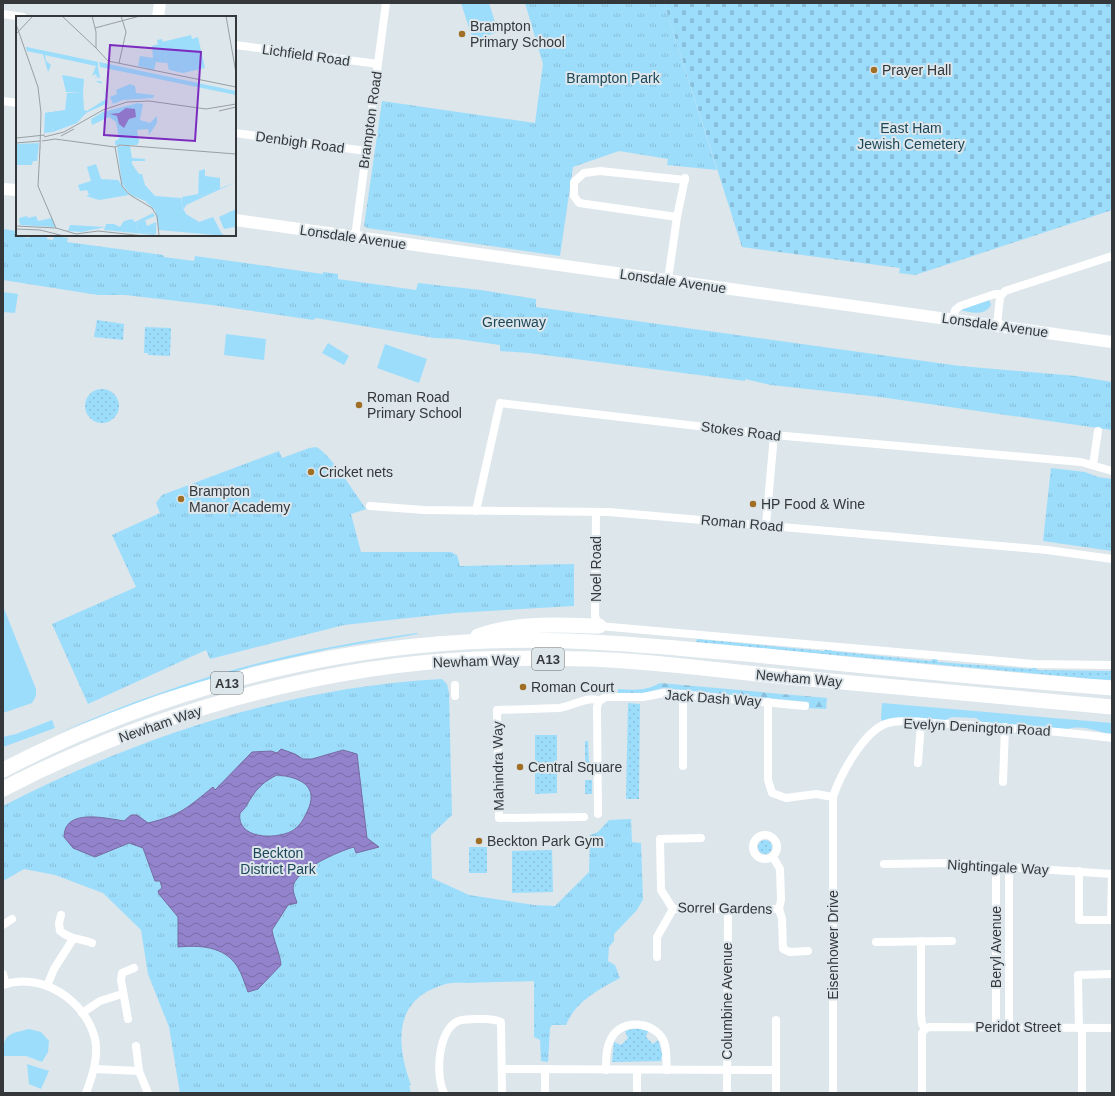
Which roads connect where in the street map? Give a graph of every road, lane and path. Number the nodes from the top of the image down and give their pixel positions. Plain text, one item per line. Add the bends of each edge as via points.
1 (160, 3) edge
2 (386, 3) edge
3 (3, 14) edge
4 (16, 16) edge
5 (158, 16) edge
6 (236, 45) edge
7 (378, 64) junction
8 (3, 101) edge
9 (16, 102) edge
10 (236, 133) edge
11 (366, 151) junction
12 (3, 189) edge
13 (16, 190) edge
14 (677, 217) junction
15 (236, 220) edge
16 (355, 237) junction
17 (1112, 256) edge
18 (668, 280) junction
19 (1001, 294) junction
20 (953, 319) junction
21 (997, 325) junction
22 (1112, 342) edge
23 (1098, 431) dead end
24 (774, 435) junction
25 (1093, 465) junction
26 (1112, 471) edge
27 (370, 506) dead end
28 (476, 510) junction
29 (596, 512) junction
30 (766, 525) junction
31 (1112, 559) edge
32 (599, 626) junction
33 (464, 642) junction
34 (1112, 666) edge
35 (455, 685) dead end
36 (1112, 688) edge
37 (683, 694) junction
38 (455, 696) dead end
39 (599, 701) junction
40 (768, 702) junction
41 (805, 706) dead end
42 (1112, 707) edge
43 (921, 722) junction
44 (1005, 727) junction
45 (1112, 738) edge
46 (918, 763) dead end
47 (683, 766) dead end
48 (3, 770) edge
49 (1003, 782) dead end
50 (3, 789) edge
51 (832, 797) junction
52 (598, 814) dead end
53 (584, 817) dead end
54 (701, 838) dead end
55 (773, 857) dead end
56 (884, 864) dead end
57 (996, 866) junction
58 (1009, 867) junction
59 (1079, 871) junction
60 (1112, 874) edge
61 (673, 909) junction
62 (728, 909) junction
63 (779, 909) junction
64 (61, 915) dead end
65 (12, 919) dead end
66 (3, 925) edge
67 (72, 939) junction
68 (952, 941) dead end
69 (876, 942) dead end
70 (921, 942) junction
71 (92, 943) dead end
72 (808, 951) dead end
73 (657, 957) dead end
74 (134, 968) dead end
75 (3, 974) edge
76 (1112, 974) edge
77 (4, 985) edge
78 (47, 986) junction
79 (122, 994) junction
80 (82, 1013) junction
81 (128, 1018) dead end
82 (776, 1020) dead end
83 (996, 1027) junction
84 (1009, 1027) junction
85 (1080, 1028) junction
86 (1112, 1028) edge
87 (925, 1029) junction
88 (136, 1046) dead end
89 (94, 1069) junction
90 (502, 1070) junction
91 (545, 1070) junction
92 (606, 1070) junction
93 (637, 1070) junction
94 (667, 1070) junction
95 (727, 1070) junction
96 (776, 1070) junction
97 (139, 1071) junction
98 (86, 1093) edge
99 (148, 1093) edge
100 (444, 1093) edge
101 (502, 1093) edge
102 (545, 1093) edge
103 (637, 1093) edge
104 (727, 1093) edge
105 (776, 1093) edge
106 (833, 1093) edge
107 (922, 1093) edge
108 (1082, 1093) edge

1 - 5 street
2 - 7 street, Brampton Road
3 - 4 street
6 - 7 street, Lichfield Road
7 - 11 street, Brampton Road
8 - 9 street
10 - 11 street, Denbigh Road
11 - 16 street, Brampton Road
12 - 13 street
14 - 14 street via 579,203 574,196 574,182 584,173 600,171 685,179
14 - 18 street
15 - 16 street, Lonsdale Avenue
16 - 18 street, Lonsdale Avenue
17 - 19 street
18 - 20 street, Lonsdale Avenue
19 - 20 street via 960,306 955,310
19 - 21 street
20 - 21 street, Lonsdale Avenue
21 - 22 street, Lonsdale Avenue
23 - 25 street
24 - 25 street, Stokes Road
24 - 28 street, Stokes Road via 500,402
24 - 30 street
25 - 26 street, Stokes Road
27 - 28 street, Roman Road
28 - 29 street, Roman Road
29 - 30 street, Roman Road
29 - 32 street, Noel Road via 595,616
30 - 31 street, Roman Road via 1047,550
32 - 33 highway via 524,627 493,631
32 - 34 street via 1034,664
33 - 36 highway, Newham Way / A13 via 526,640 684,648
33 - 48 highway, Newham Way / A13 via 334,657 184,695 126,715
35 - 38 street
37 - 39 street, Jack Dash Way via 606,696
37 - 40 street, Jack Dash Way
37 - 47 street
39 - 52 street
39 - 53 street, Mahindra Way via 585,700 559,708 497,710 498,818
40 - 41 street, Jack Dash Way
40 - 51 street via 768,780 772,793 786,798 816,794
42 - 50 highway, Newham Way / A13 via 587,659 476,659 341,675 288,685 236,699 137,731 67,759
43 - 44 street, Evelyn Denington Road
43 - 46 street
43 - 51 street, Evelyn Denington Road via 894,722 870,734 838,783
44 - 45 street, Evelyn Denington Road
44 - 49 street
51 - 106 street, Eisenhower Drive
54 - 61 street, Sorrel Gardens via 660,839 660,890
55 - 63 street, Sorrel Gardens via 780,869
56 - 57 street, Nightingale Way via 948,863
57 - 58 street, Nightingale Way
57 - 83 street, Beryl Avenue
58 - 59 street, Nightingale Way
58 - 84 street, Beryl Avenue
59 - 60 street, Nightingale Way
59 - 60 street via 1079,920 1112,920
61 - 62 street, Sorrel Gardens
61 - 73 street via 657,937
62 - 63 street, Sorrel Gardens
62 - 95 street, Columbine Avenue
63 - 72 street via 783,949 790,952
64 - 67 street via 60,931
65 - 66 street
67 - 71 street
67 - 78 street
68 - 70 street
69 - 70 street
70 - 87 street via 922,1024
74 - 79 street via 122,973
75 - 77 street
76 - 85 street via 1078,975
77 - 78 street via 29,982
78 - 80 street via 70,998
79 - 80 street via 100,1000
79 - 81 street
80 - 89 street via 95,1040
82 - 96 street
83 - 84 street, Peridot Street
83 - 87 street, Peridot Street
84 - 85 street, Peridot Street
85 - 86 street, Peridot Street
85 - 108 street
87 - 107 street via 922,1033
88 - 97 street
89 - 97 street
89 - 98 street
90 - 91 street
90 - 100 street via 501,1022 494,1019 458,1021 450,1028 440,1055 441,1088
90 - 101 street
91 - 92 street
91 - 102 street
92 - 93 street
92 - 94 street via 606,1054 614,1034 623,1026 636,1024 650,1027 660,1035 665,1044
93 - 94 street
93 - 103 street
94 - 95 street
95 - 96 street
95 - 104 street, Columbine Avenue
96 - 105 street
97 - 99 street

